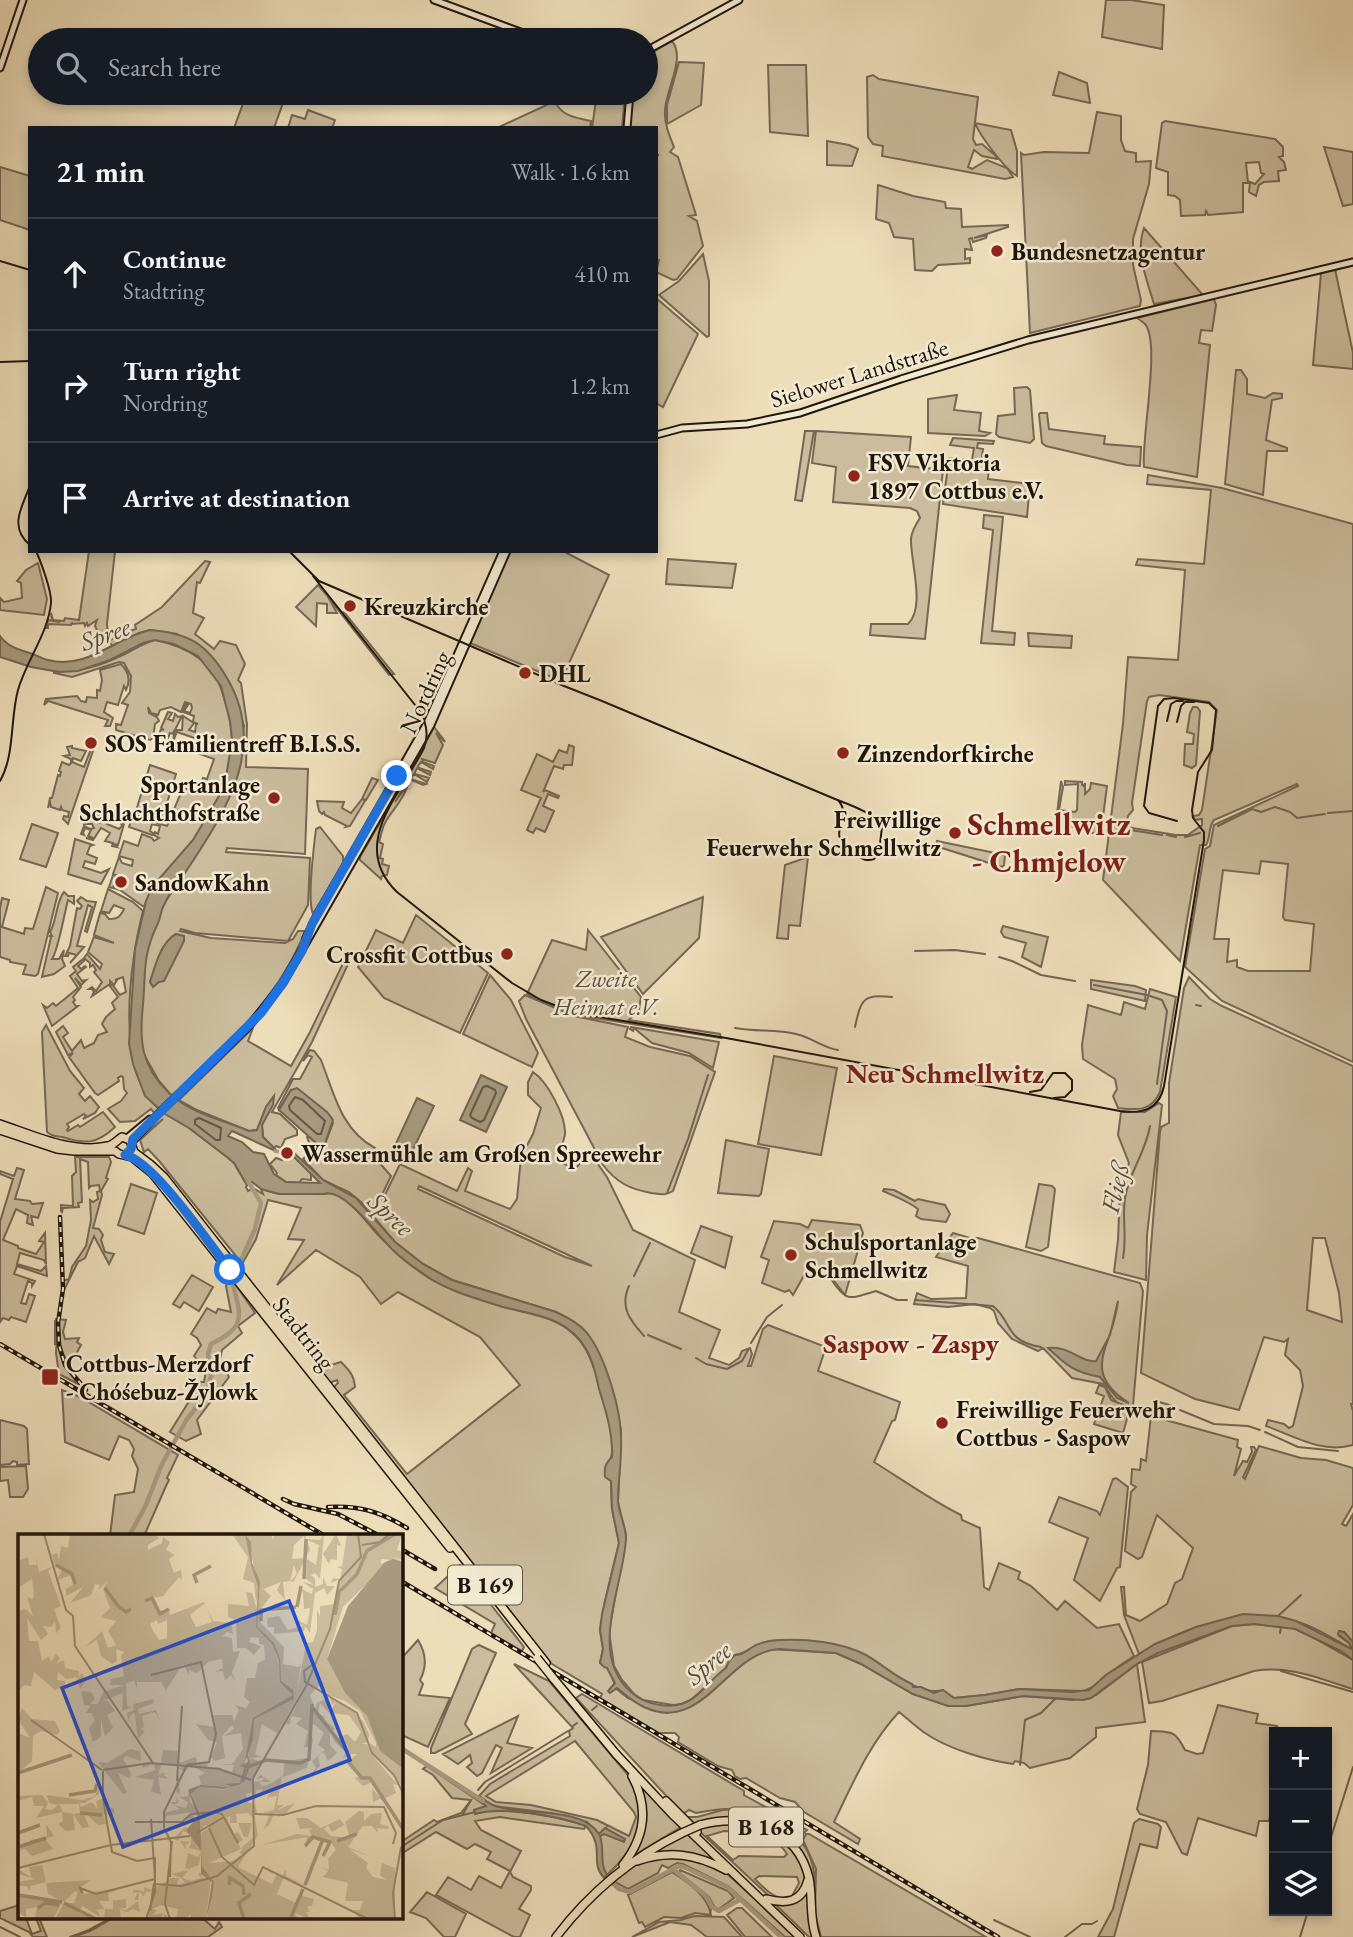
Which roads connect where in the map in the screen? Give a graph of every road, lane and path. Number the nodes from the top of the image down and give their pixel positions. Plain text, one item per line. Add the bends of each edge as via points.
1 (23, 0) edge
2 (434, 0) edge
3 (738, 0) edge
4 (510, 28) edge
5 (658, 44) edge
6 (0, 68) edge
7 (629, 105) edge
8 (627, 126) edge
9 (1353, 262) edge
10 (658, 434) edge
11 (504, 553) edge
12 (431, 721) junction
13 (303, 949) junction
14 (0, 1124) edge
15 (0, 1130) edge
16 (115, 1146) junction
17 (128, 1146) junction
18 (421, 1508) junction
19 (557, 1680) junction
20 (627, 1766) junction
21 (620, 1870) junction
22 (808, 1876) junction
23 (737, 1877) junction
24 (766, 1899) junction
25 (556, 1937) edge
26 (800, 1937) edge
27 (806, 1937) edge
28 (816, 1937) edge

1 - 6 main road
2 - 4 main road
3 - 5 main road
7 - 8 main road
9 - 10 main road, Sielower Landstraße via 1028,340 800,413
11 - 12 main road, Nordring
12 - 13 main road, Nordring
12 - 13 main road, Nordring via 315,919
13 - 17 main road, Nordring via 255,1019
14 - 16 main road, Stadtring / B 169 via 71,1145
15 - 16 main road, Stadtring / B 169 via 74,1152
16 - 17 main road, Stadtring / B 169
16 - 17 main road, Stadtring / B 169 via 119,1138
17 - 18 main road, Stadtring / B 169 via 132,1157 152,1173 232,1268
18 - 19 main road, B 169, bridge
18 - 19 main road, B 169, bridge
19 - 20 main road, B 169
19 - 24 main road, B 169 via 642,1777
20 - 21 main road via 639,1791 643,1821 638,1843
20 - 23 main road, B 169
21 - 22 main road, B 168, bridge via 700,1825 739,1820 771,1829 793,1845
21 - 23 main road, B 168 via 655,1856 686,1854
21 - 25 main road, B 168
22 - 24 main road via 797,1899 786,1903
22 - 28 main road, B 168
23 - 26 main road, B 168
24 - 27 main road, B 169

